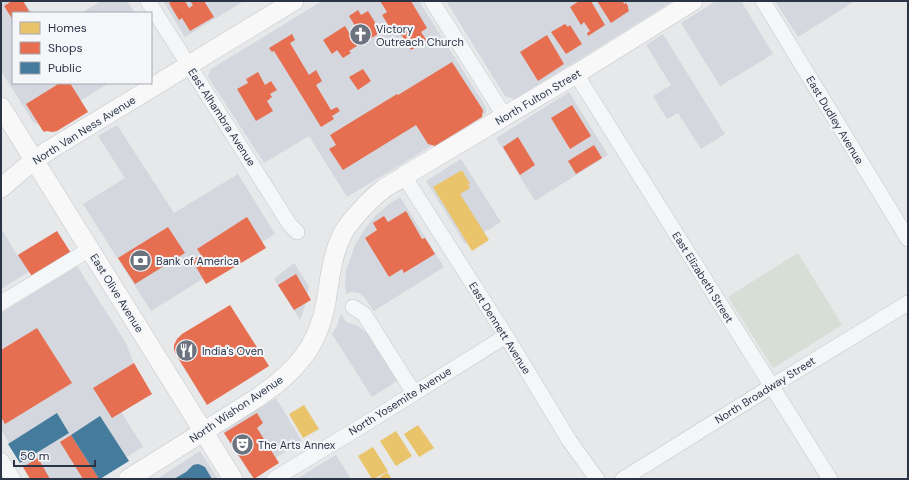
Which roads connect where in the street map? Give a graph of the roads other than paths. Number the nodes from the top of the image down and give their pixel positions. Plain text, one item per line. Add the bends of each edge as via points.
1 (148, 1) edge
2 (294, 1) edge
3 (432, 1) edge
4 (693, 1) edge
5 (763, 1) edge
6 (188, 65) junction
7 (576, 74) junction
8 (1, 107) edge
9 (505, 117) junction
10 (34, 160) junction
11 (404, 176) junction
12 (1, 188) edge
13 (381, 190) joint
14 (297, 232) dead end
15 (908, 239) edge
16 (90, 249) junction
17 (1, 303) edge
18 (908, 303) edge
19 (353, 307) dead end
20 (506, 336) junction
21 (772, 386) junction
22 (414, 393) junction
23 (204, 432) junction
24 (1, 460) edge
25 (13, 479) edge
26 (128, 479) edge
27 (234, 479) edge
28 (274, 479) edge
29 (597, 479) edge
30 (623, 479) edge
31 (830, 479) edge

1 - 6 street, East Alhambra Avenue
2 - 6 main road, North Van Ness Avenue
3 - 9 street
4 - 7 main road, North Fulton Street
5 - 15 street, East Dudley Avenue
6 - 10 main road, North Van Ness Avenue
6 - 14 street, East Alhambra Avenue via 290,225
7 - 9 main road, North Fulton Street
7 - 21 street, East Elizabeth Street
8 - 10 main road, East Olive Avenue
9 - 11 main road, North Fulton Street
10 - 12 main road, North Van Ness Avenue
10 - 16 main road, East Olive Avenue
11 - 13 main road, North Fulton Street
11 - 20 street, East Dennett Avenue
13 - 23 main road, North Wishon Avenue via 344,231 330,270 321,321 301,359 271,388
16 - 17 street
16 - 23 main road, East Olive Avenue
18 - 21 street, North Broadway Street
19 - 22 street via 364,314
20 - 22 street, North Yosemite Avenue
20 - 29 street, East Dennett Avenue
21 - 30 street, North Broadway Street
21 - 31 street, East Elizabeth Street
22 - 28 street, North Yosemite Avenue
23 - 26 main road, North Wishon Avenue
23 - 27 main road, East Olive Avenue
24 - 25 street

